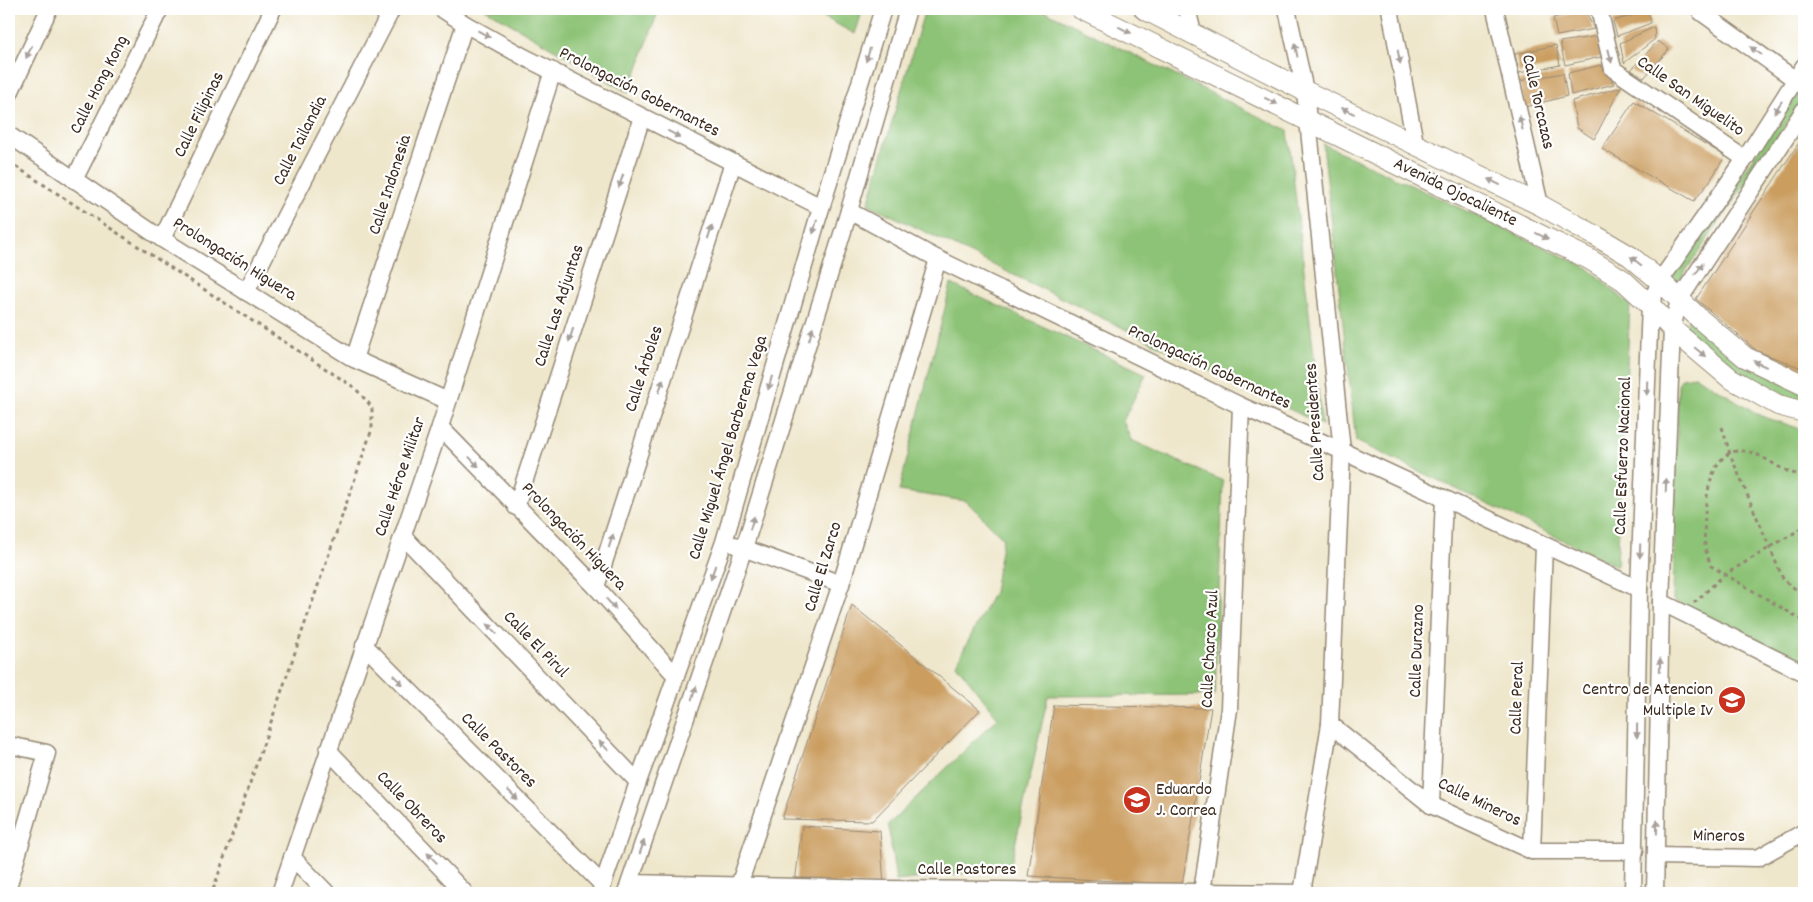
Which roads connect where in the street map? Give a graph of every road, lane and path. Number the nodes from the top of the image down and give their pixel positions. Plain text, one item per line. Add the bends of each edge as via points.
1 (49, 9) edge
2 (160, 9) edge
3 (273, 9) edge
4 (392, 9) edge
5 (442, 9) edge
6 (883, 9) edge
7 (908, 9) edge
8 (1082, 9) edge
9 (1144, 9) edge
10 (1187, 9) edge
11 (1287, 9) edge
12 (1390, 9) edge
13 (1495, 9) edge
14 (1599, 9) edge
15 (1700, 9) edge
16 (465, 24) junction
17 (1193, 33) junction
18 (553, 71) junction
19 (1801, 77) edge
20 (1305, 91) junction
21 (9, 95) edge
22 (1804, 110) edge
23 (642, 118) junction
24 (1308, 119) junction
25 (9, 134) edge
26 (1415, 143) junction
27 (1745, 159) junction
28 (9, 162) edge
29 (732, 163) junction
30 (74, 180) junction
31 (1540, 205) junction
32 (821, 207) junction
33 (849, 211) junction
34 (162, 239) junction
35 (938, 259) junction
36 (1660, 281) junction
37 (246, 292) junction
38 (1679, 300) junction
39 (1650, 305) junction
40 (1672, 328) junction
41 (354, 359) junction
42 (1804, 385) edge
43 (448, 401) junction
44 (1241, 406) junction
45 (1804, 412) edge
46 (440, 427) junction
47 (1722, 427) dead end
48 (1342, 451) junction
49 (1730, 454) junction
50 (1804, 475) edge
51 (1444, 498) junction
52 (516, 506) junction
53 (1804, 527) edge
54 (403, 536) junction
55 (724, 542) junction
56 (1544, 546) junction
57 (744, 548) junction
58 (1771, 548) junction
59 (1724, 575) junction
60 (841, 584) junction
61 (596, 587) junction
62 (1639, 589) junction
63 (1804, 596) edge
64 (1661, 602) junction
65 (1682, 613) junction
66 (1804, 621) edge
67 (364, 645) junction
68 (1804, 673) edge
69 (676, 676) junction
70 (1330, 724) junction
71 (9, 745) edge
72 (328, 750) junction
73 (638, 782) junction
74 (1431, 805) junction
75 (1804, 832) edge
76 (1532, 851) junction
77 (1635, 851) junction
78 (1656, 856) junction
79 (292, 857) junction
80 (9, 884) edge
81 (739, 885) junction
82 (628, 888) edge
83 (602, 889) edge
84 (882, 891) edge
85 (1202, 892) junction
86 (212, 893) edge
87 (280, 893) edge
88 (327, 893) edge
89 (465, 893) edge
90 (1302, 893) edge
91 (1633, 893) edge
92 (1655, 893) edge

1 -> 21 street
2 - 30 street, Calle Hong Kong
3 - 34 street, Calle Filipinas
4 - 37 street, Calle Tailandia
5 - 16 street, Prolongación Gobernantes
6 -> 32 street, Calle Miguel Ángel Barberena Vega
7 - 33 street
8 -> 24 main road, Avenida Ojocaliente
9 - 17 main road, Avenida Ojocaliente
10 - 17 street
20 -> 11 street, Calle Presidentes
12 -> 26 street
31 -> 13 street, Calle Torcazas
14 -> 27 street, Calle San Miguelito via 1614,68
19 -> 15 street
16 -> 18 street, Prolongación Gobernantes
16 - 41 street, Calle Indonesia
17 - 20 main road, Avenida Ojocaliente
18 - 23 street, Prolongación Gobernantes
18 - 43 street, Calle Héroe Militar
19 -> 27 street, Calle Esfuerzo Nacional
20 - 24 street, Calle Presidentes
26 -> 20 main road, Avenida Ojocaliente
38 -> 22 street
23 -> 29 street, Prolongación Gobernantes
23 -> 52 street, Calle Las Adjuntas
24 -> 39 main road, Avenida Ojocaliente via 1589,259 1623,280
24 - 48 street, Calle Presidentes
25 - 30 street, Prolongación Higuera
31 -> 26 main road, Avenida Ojocaliente
27 - 36 street, Calle Esfuerzo Nacional
28 - 86 path via 355,388 372,407 372,429
29 - 32 street, Prolongación Gobernantes
61 -> 29 street, Calle Árboles
30 - 34 street, Prolongación Higuera
36 -> 31 main road, Avenida Ojocaliente via 1630,256
32 -> 55 street, Calle Miguel Ángel Barberena Vega
33 - 35 street, Prolongación Gobernantes
57 -> 33 street
34 - 37 street, Prolongación Higuera
35 - 44 street, Prolongación Gobernantes
35 - 60 street, Calle El Zarco
36 - 38 main road, Avenida Ojocaliente
36 - 39 street, Calle Esfuerzo Nacional
37 - 41 street, Prolongación Higuera
38 - 40 street
42 -> 38 main road, Avenida Ojocaliente via 1745,357
39 - 40 main road, Avenida Ojocaliente
39 -> 62 street, Calle Esfuerzo Nacional
40 -> 45 main road, Avenida Ojocaliente via 1730,378 1778,405
64 -> 40 street
41 - 43 street, Prolongación Higuera
43 - 46 street, Calle Héroe Militar
44 - 48 street, Prolongación Gobernantes
44 - 85 street, Calle Charco Azul via 1229,709
46 -> 52 street, Prolongación Higuera
46 - 54 street, Calle Héroe Militar
47 - 49 path
48 - 51 street, Prolongación Gobernantes
48 - 70 street, Calle Presidentes
49 - 50 path via 1742,450
49 - 58 path
49 - 59 path via 1716,466 1708,484 1706,522 1705,548 1711,566
51 - 56 street, Prolongación Gobernantes
51 - 74 street, Calle Durazno
52 - 61 street, Prolongación Higuera
53 - 58 path
54 - 67 street, Calle Héroe Militar
73 -> 54 street, Calle El Pirul
55 - 57 street
55 -> 69 street, Calle Miguel Ángel Barberena Vega
56 - 62 street, Prolongación Gobernantes
56 - 76 street, Calle Peral
57 - 60 street
82 -> 57 street
58 - 59 path
58 - 63 path via 1783,579
59 - 65 path
59 - 66 path
60 - 81 street, Calle El Zarco
61 -> 69 street, Prolongación Higuera
62 -> 77 street, Calle Esfuerzo Nacional
64 - 65 street
78 -> 64 street
65 - 68 street
67 - 72 street, Calle Héroe Militar
67 -> 83 street, Calle Pastores
69 - 73 street, Calle Miguel Ángel Barberena Vega
70 - 74 street, Calle Mineros
70 - 90 street, Calle Presidentes
71 - 80 street via 47,753
72 - 79 street, Calle Héroe Militar
89 -> 72 street, Calle Obreros
73 - 83 street, Calle Miguel Ángel Barberena Vega
74 - 76 street, Calle Mineros
75 - 78 street, Mineros via 1758,858
76 - 77 street, Calle Mineros
77 - 91 street, Calle Esfuerzo Nacional
78 - 92 street
79 - 87 street, Calle Héroe Militar
79 - 88 street
81 - 82 street, Calle Pastores
81 - 84 street, Calle Pastores
84 - 85 street, Calle Pastores
85 - 90 street, Calle Pastores

